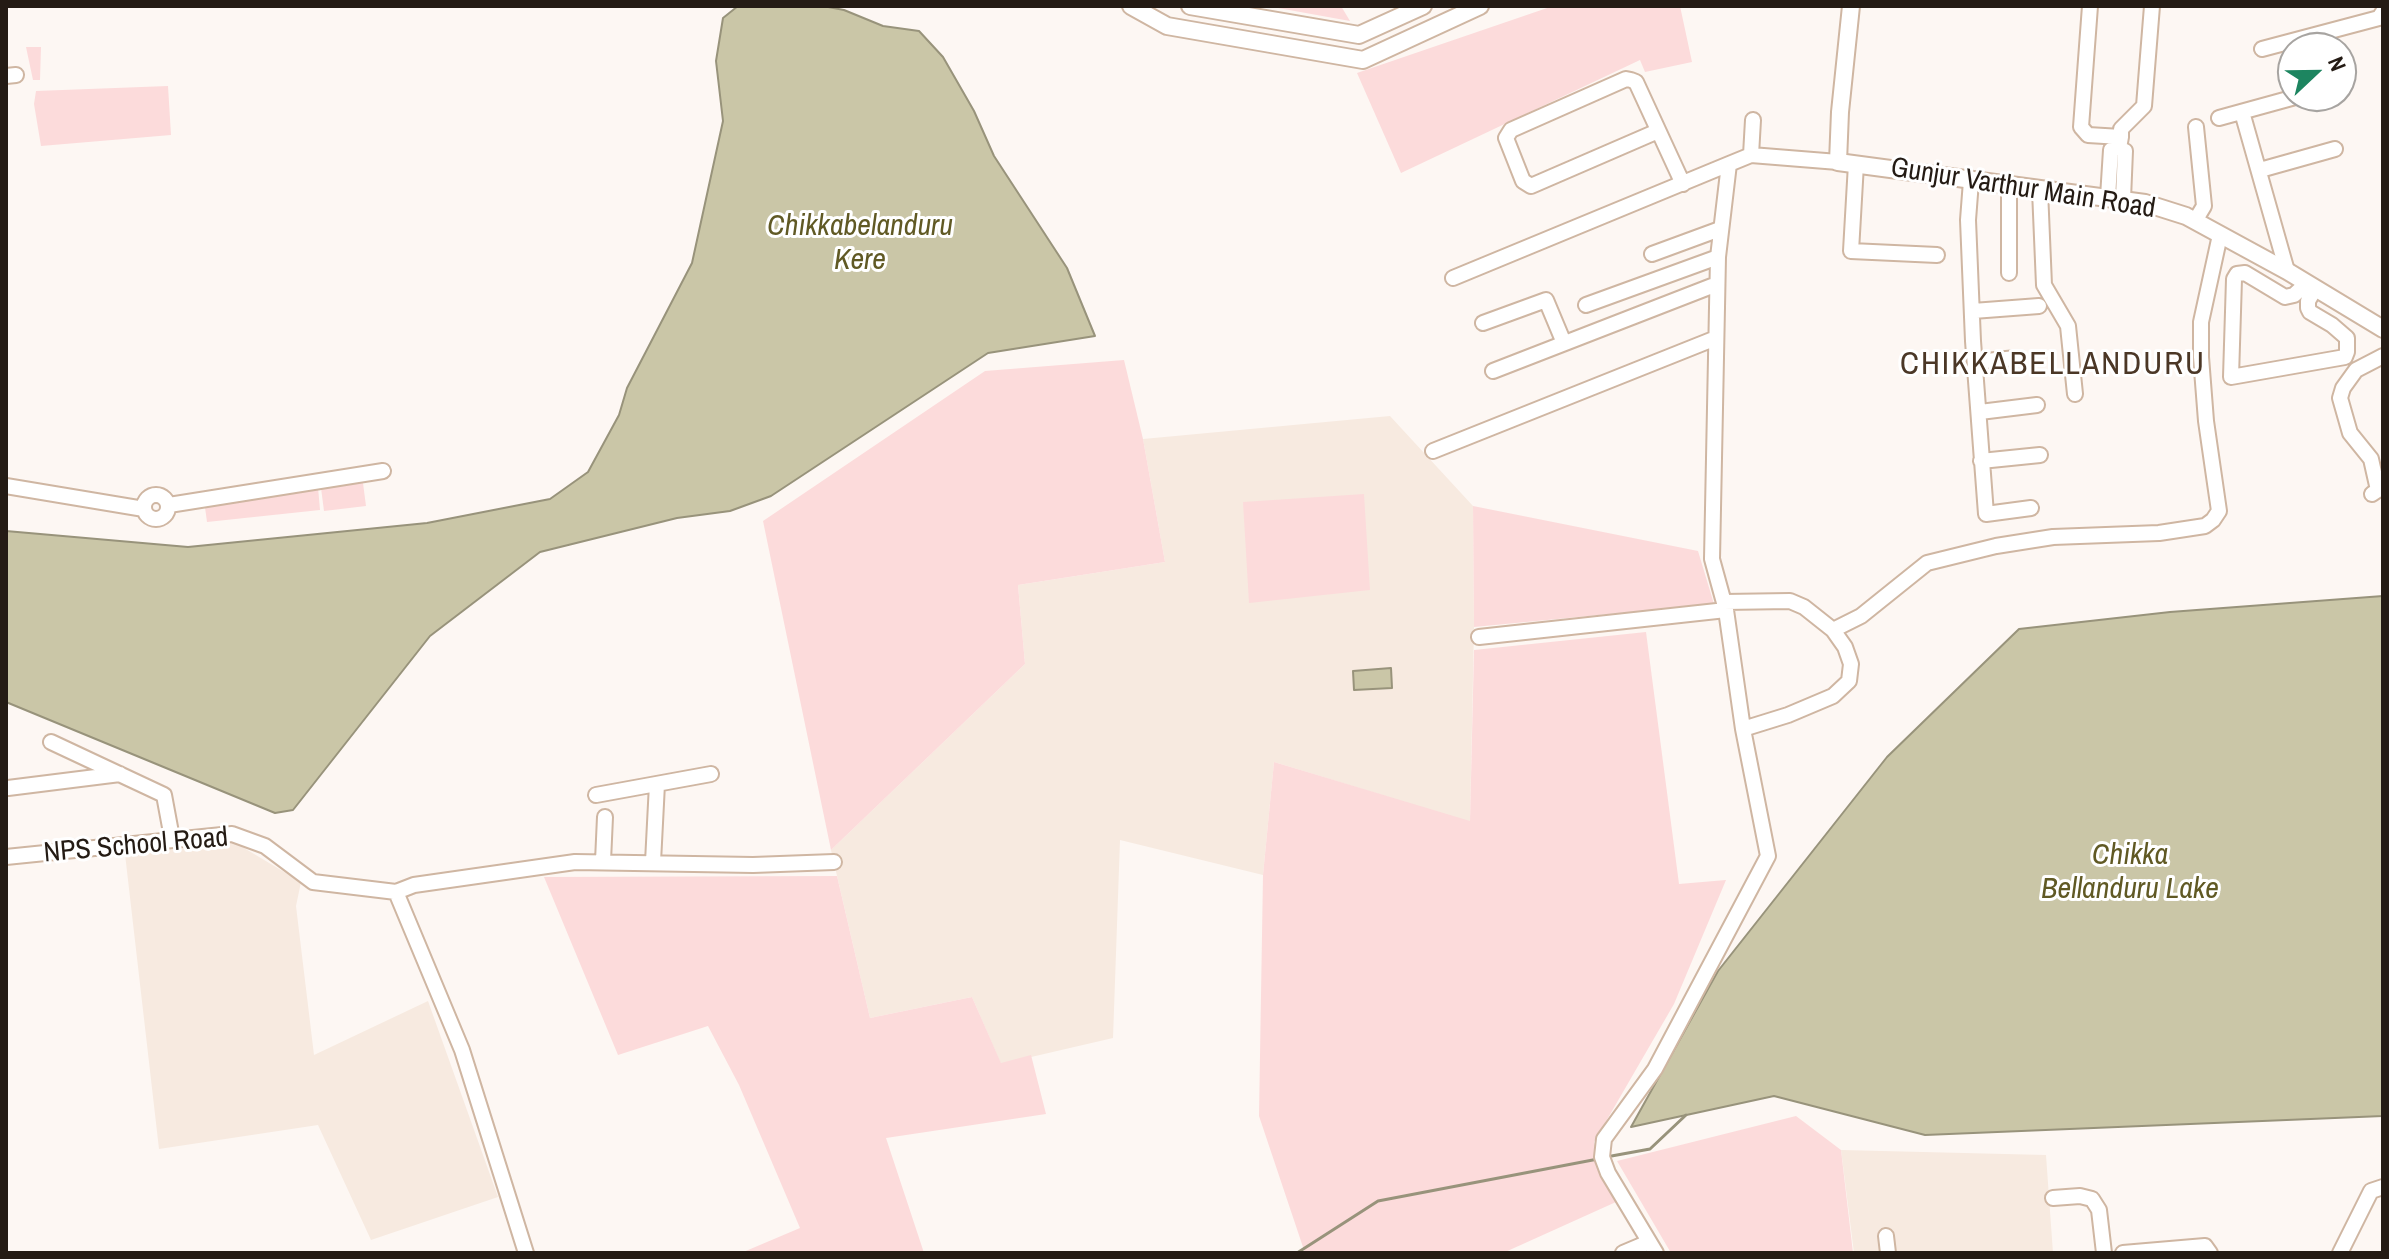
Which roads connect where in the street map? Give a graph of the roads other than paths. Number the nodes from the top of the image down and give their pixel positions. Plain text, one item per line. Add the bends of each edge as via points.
1 (1131, 6) edge
2 (1190, 6) edge
3 (1423, 6) edge
4 (1480, 6) edge
5 (1851, 6) edge
6 (2090, 6) edge
7 (2152, 6) edge
8 (2382, 10) edge
9 (2262, 49) dead end
10 (2277, 102) edge
11 (2242, 112) junction
12 (2219, 118) dead end
13 (1753, 120) dead end
14 (2196, 127) dead end
15 (1658, 131) junction
16 (2120, 143) junction
17 (2335, 149) dead end
18 (1751, 155) junction
19 (1838, 162) junction
20 (1729, 164) junction
21 (1856, 164) junction
22 (2260, 170) junction
23 (1971, 181) junction
24 (1683, 184) junction
25 (2009, 185) junction
26 (2040, 190) junction
27 (2116, 198) junction
28 (2195, 221) junction
29 (1720, 229) junction
30 (2220, 235) junction
31 (1652, 254) dead end
32 (1937, 255) dead end
33 (1718, 257) junction
34 (2287, 271) junction
35 (2009, 273) dead end
36 (1453, 278) dead end
37 (1717, 284) junction
38 (2311, 286) junction
39 (1586, 305) dead end
40 (2039, 306) dead end
41 (1973, 311) junction
42 (1483, 323) dead end
43 (2383, 329) edge
44 (1716, 338) junction
45 (1564, 343) junction
46 (2383, 356) edge
47 (2016, 358) dead end
48 (1976, 362) junction
49 (1493, 371) dead end
50 (2075, 394) dead end
51 (2037, 405) dead end
52 (1980, 412) junction
53 (1433, 451) dead end
54 (2040, 455) dead end
55 (1981, 461) junction
56 (383, 471) dead end
57 (6, 486) edge
58 (2372, 494) dead end
59 (2031, 508) dead end
60 (1725, 606) junction
61 (1833, 630) junction
62 (1479, 637) dead end
63 (1743, 729) junction
64 (51, 742) dead end
65 (121, 774) junction
66 (711, 774) dead end
67 (657, 784) junction
68 (8, 788) dead end
69 (596, 795) dead end
70 (605, 817) dead end
71 (172, 838) junction
72 (6, 857) edge
73 (603, 861) junction
74 (653, 862) junction
75 (834, 862) dead end
76 (396, 892) junction
77 (2383, 1187) edge
78 (2053, 1198) dead end
79 (1886, 1236) dead end
80 (1652, 1247) edge
81 (526, 1253) edge
82 (1623, 1253) edge
83 (1888, 1253) edge
84 (2104, 1253) edge
85 (2123, 1253) edge
86 (2210, 1253) edge
87 (2340, 1253) edge

1 - 4 main road via 1167,26 1363,60
2 - 3 main road via 1359,35
5 - 19 main road
6 - 16 street via 2081,127 2088,135
7 - 16 street via 2144,106 2121,129
8 - 9 street via 2379,18
10 - 11 street
11 - 12 street
11 - 22 street
13 - 18 street
14 - 28 street via 2204,206
15 - 15 street via 1531,186 1523,181 1506,138 1511,130 1626,79 1636,82
15 - 24 street
16 - 27 street via 2111,150
17 - 22 street
18 - 19 street
18 - 20 street
19 - 21 main road, Gunjur Varthur Main Road
20 - 24 street
20 - 29 street
21 - 23 main road, Gunjur Varthur Main Road
21 - 32 street via 1851,251
22 - 34 street
23 - 25 main road, Gunjur Varthur Main Road
23 - 41 street
24 - 36 street
25 - 26 main road, Gunjur Varthur Main Road
25 - 35 street
26 - 27 main road, Gunjur Varthur Main Road
26 - 50 street via 2044,285 2068,326
27 - 28 main road, Gunjur Varthur Main Road
28 - 30 main road, Gunjur Varthur Main Road
29 - 31 street
29 - 33 street
30 - 34 main road, Gunjur Varthur Main Road
30 - 61 street via 2201,322 2205,409 2219,511 2213,520 2159,533 2053,537 1927,563 1861,616
33 - 37 street
33 - 39 street
34 - 38 main road, Gunjur Varthur Main Road
37 - 44 street
37 - 45 street
38 - 38 street via 2308,308 2347,338 2345,357 2231,377 2237,274 2245,273 2285,297
38 - 43 main road, Gunjur Varthur Main Road
40 - 41 street
41 - 48 street
42 - 45 street via 1546,300
44 - 53 street
44 - 60 street via 1712,559
45 - 49 street
46 - 58 street via 2356,370 2340,398 2350,433 2371,459 2378,490
47 - 48 street
48 - 52 street
51 - 52 street
52 - 55 street
54 - 55 street
55 - 59 street via 1986,514
56 - 57 street via 169,505 165,516 155,519 144,509
60 - 61 street via 1790,601
60 - 62 street
60 - 63 street
61 - 63 street via 1851,664 1849,681 1833,696
63 - 80 street via 1768,856 1655,1069 1604,1139 1602,1157 1608,1173
64 - 65 street
65 - 68 street
65 - 71 street via 164,795
66 - 67 street
67 - 69 street
67 - 74 street
70 - 73 street
71 - 72 street, NPS School Road
71 - 76 street, NPS School Road via 232,834 265,846 313,882
73 - 74 street
73 - 76 street via 414,885
74 - 75 street
76 - 81 street via 462,1050
77 - 87 street via 2371,1191
78 - 84 street via 2092,1199 2099,1210
79 - 83 street
80 - 82 street
85 - 86 street via 2205,1246

